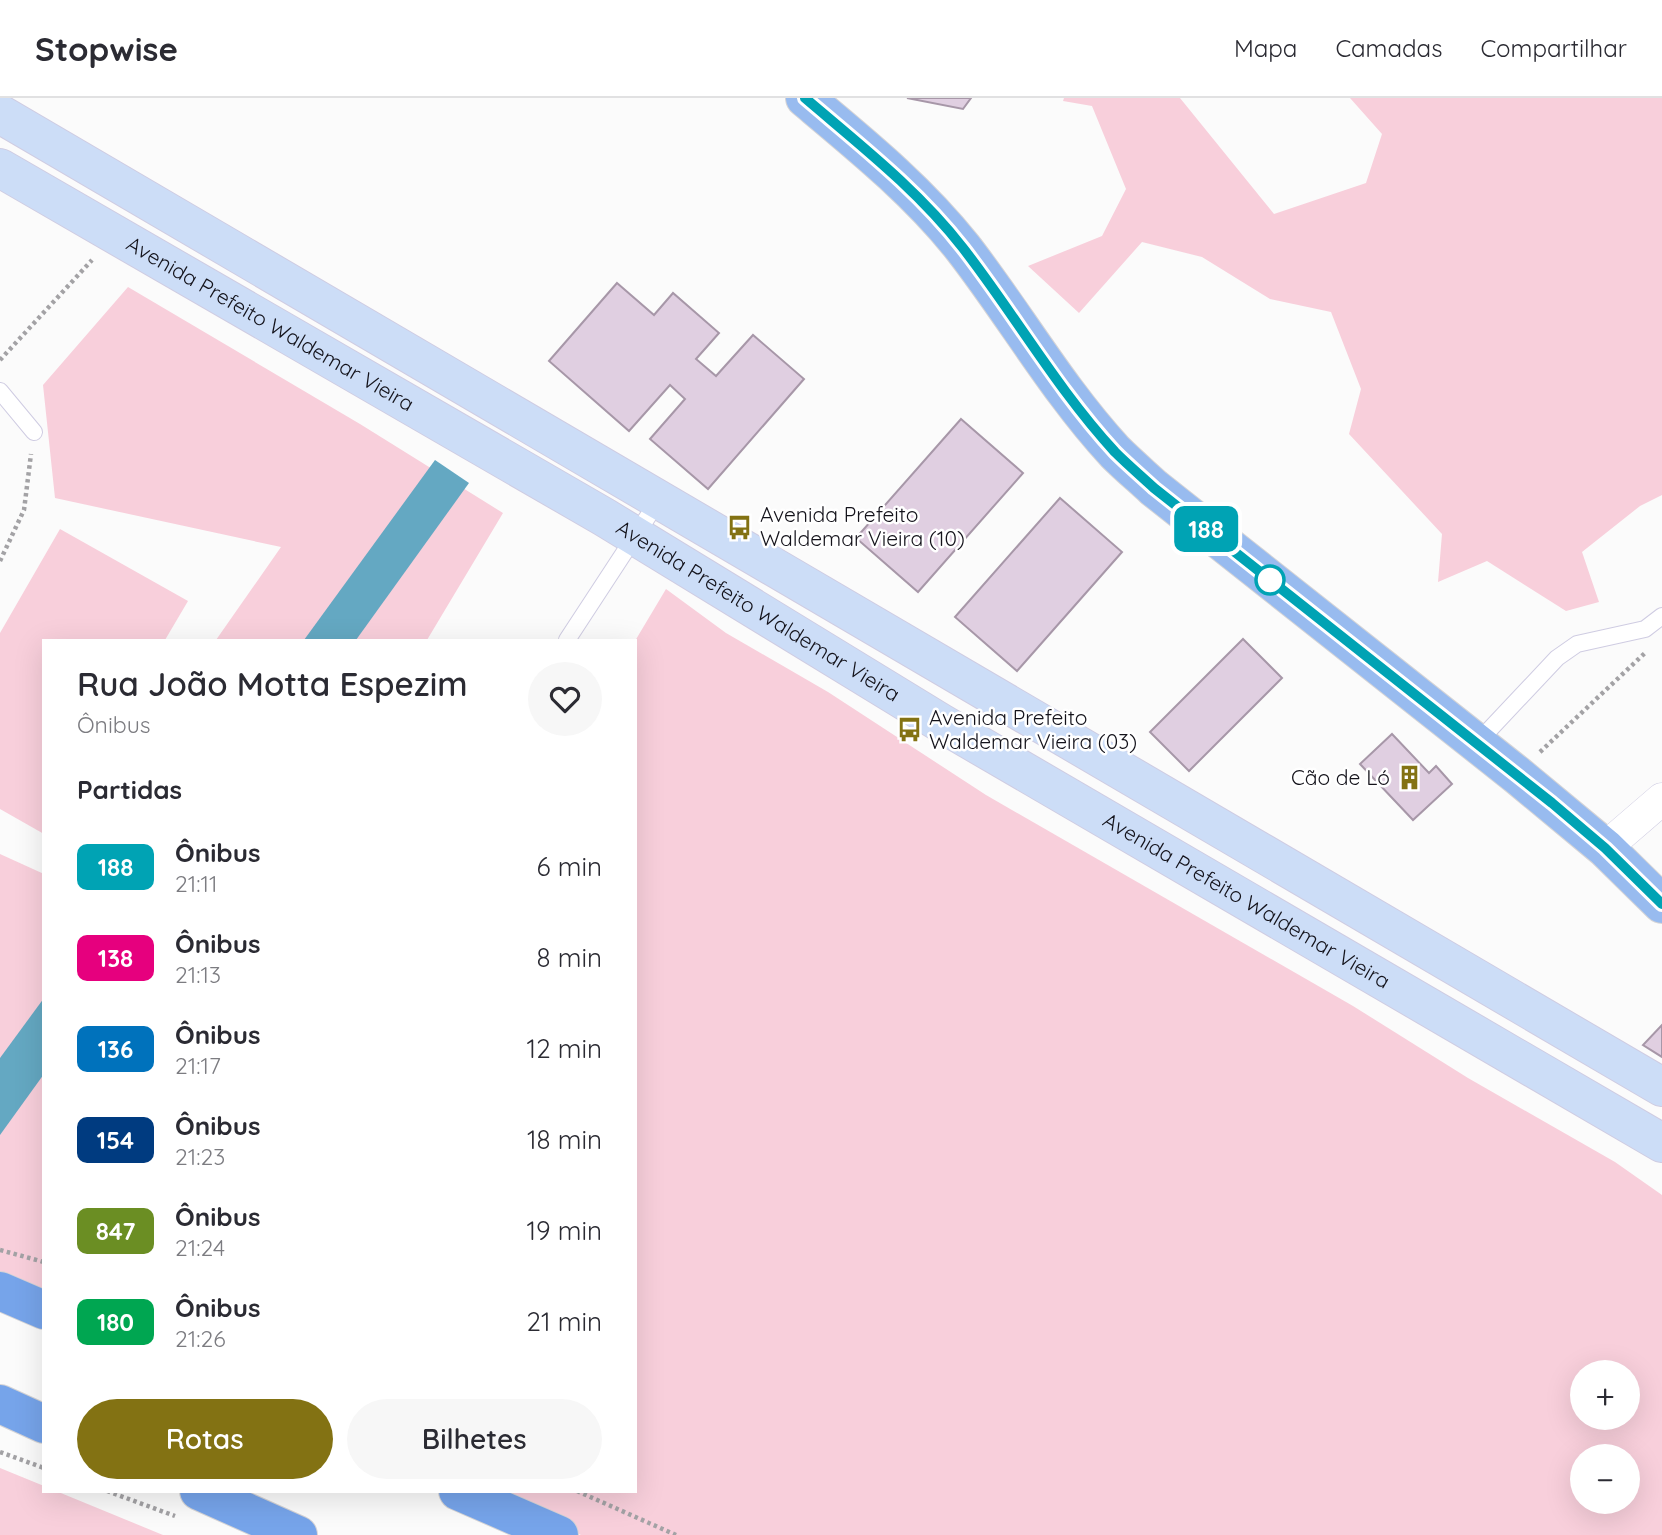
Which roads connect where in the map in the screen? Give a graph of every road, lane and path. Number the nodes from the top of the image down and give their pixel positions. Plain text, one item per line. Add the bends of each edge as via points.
1 (805, 98) edge
2 (0, 114) edge
3 (0, 168) edge
4 (114, 235) junction
5 (0, 360) edge
6 (0, 391) edge
7 (34, 432) joint
8 (625, 481) junction
9 (658, 501) junction
10 (620, 526) junction
11 (0, 561) edge
12 (1662, 616) edge
13 (568, 639) edge
14 (1654, 645) dead end
15 (1477, 743) junction
16 (1517, 775) junction
17 (1662, 799) edge
18 (1605, 848) junction
19 (1662, 904) edge
20 (1662, 1087) edge
21 (1662, 1143) edge
22 (0, 1250) edge
23 (42, 1261) edge
24 (0, 1291) edge
25 (42, 1309) edge
26 (0, 1404) edge
27 (42, 1422) edge
28 (0, 1452) edge
29 (42, 1467) edge
30 (118, 1493) edge
31 (463, 1493) edge
32 (582, 1493) edge
33 (192, 1506) edge
34 (299, 1535) edge
35 (559, 1535) edge
36 (677, 1535) edge

1 - 15 main road via 879,161 962,247 1048,368 1116,453
2 - 8 main road, Avenida Prefeito Waldemar Vieira
3 - 4 main road, Avenida Prefeito Waldemar Vieira
4 - 5 path
4 - 10 main road, Avenida Prefeito Waldemar Vieira
6 - 7 lane
7 - 11 path via 24,510
8 - 9 main road, Avenida Prefeito Waldemar Vieira
8 - 10 main road
9 - 10 lane
9 - 20 main road, Avenida Prefeito Waldemar Vieira
10 - 13 lane
10 - 21 main road, Avenida Prefeito Waldemar Vieira via 941,723
12 - 15 lane via 1646,629 1577,644 1556,658
14 - 16 path
15 - 16 main road
16 - 18 main road
17 - 18 street
18 - 19 main road
22 - 23 path
24 - 25 highway
26 - 27 highway
28 - 29 path
30 - 33 path
31 - 35 highway
32 - 36 path
33 - 34 highway

